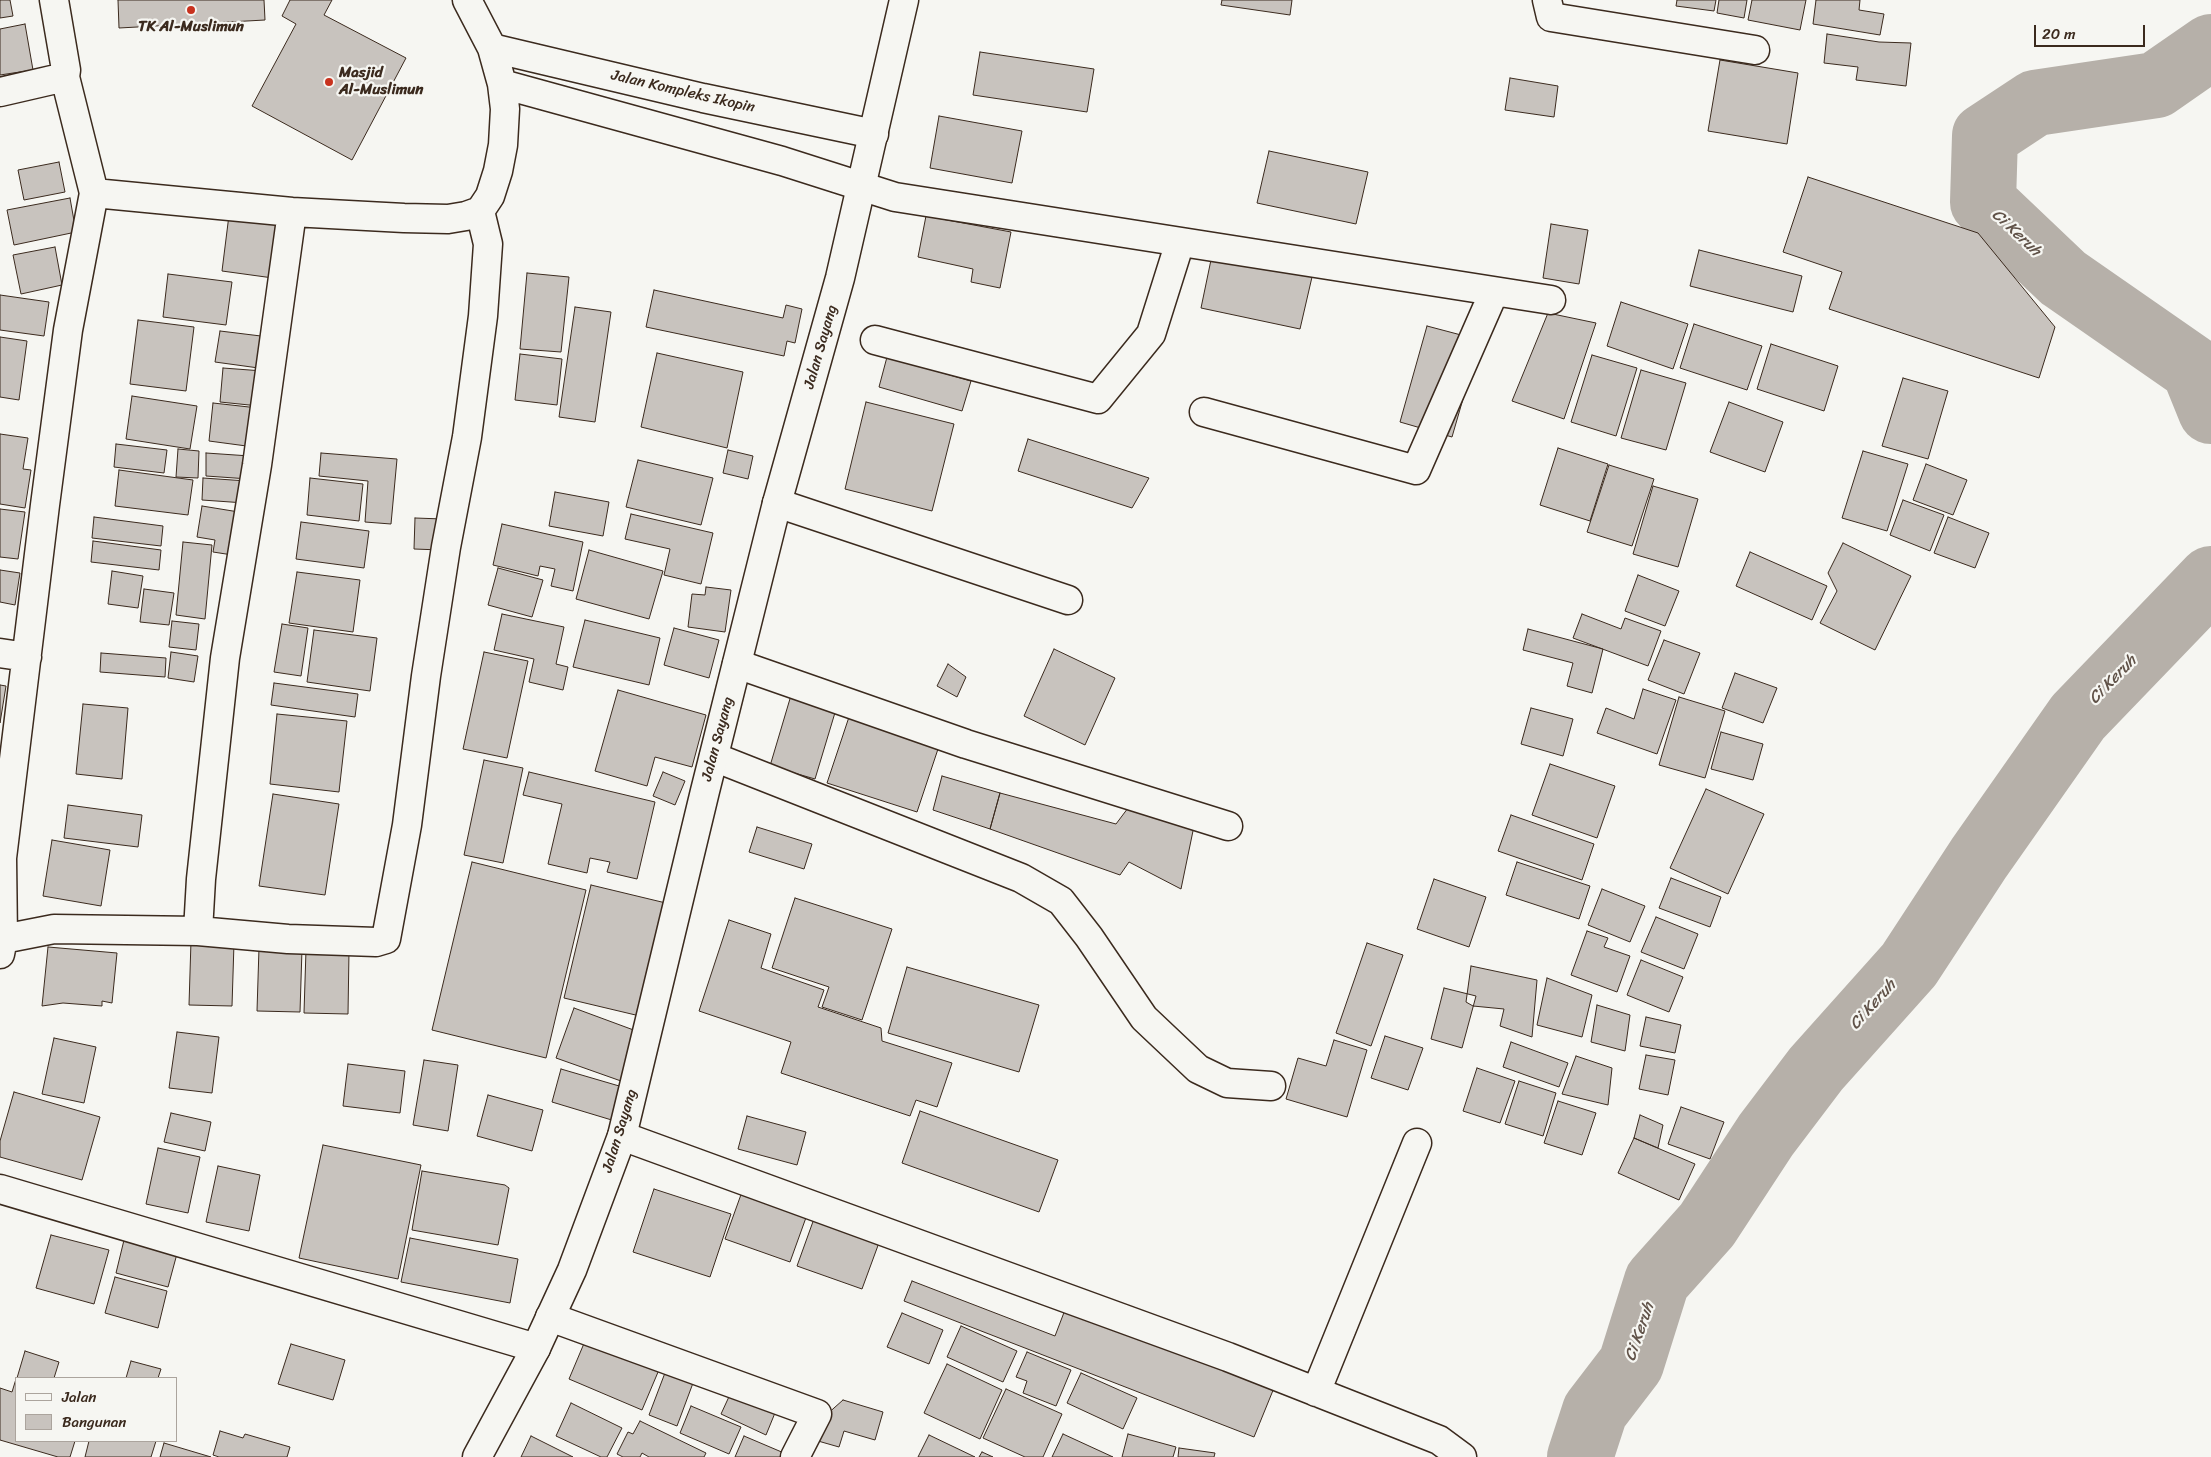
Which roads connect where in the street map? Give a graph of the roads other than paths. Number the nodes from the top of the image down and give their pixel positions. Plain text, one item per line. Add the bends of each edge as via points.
1 (54, 0) edge
2 (467, 0) edge
3 (904, 0) edge
4 (1547, 0) edge
5 (1755, 50) dead end
6 (497, 67) junction
7 (65, 77) junction
8 (0, 92) edge
9 (874, 134) junction
10 (862, 184) junction
11 (94, 193) junction
12 (480, 210) junction
13 (292, 212) junction
14 (1180, 242) junction
15 (1494, 292) junction
16 (1550, 300) dead end
17 (875, 340) dead end
18 (1204, 412) dead end
19 (777, 503) junction
20 (1068, 600) dead end
21 (0, 653) edge
22 (27, 656) junction
23 (738, 664) junction
24 (714, 757) junction
25 (1228, 826) dead end
26 (198, 931) junction
27 (1, 947) edge
28 (1271, 1086) dead end
29 (622, 1136) junction
30 (1417, 1143) dead end
31 (0, 1189) edge
32 (550, 1317) junction
33 (536, 1348) junction
34 (1316, 1392) junction
35 (477, 1457) edge
36 (796, 1457) edge
37 (1462, 1457) edge

1 - 7 street
2 - 6 street
3 - 9 street, Jalan Sayang
4 - 5 street via 1551,17
6 - 9 street, Jalan Kompleks Ikopin via 703,98
6 - 10 street
6 - 12 street via 505,109 503,145 490,196
7 - 8 street
7 - 11 street
9 - 10 street, Jalan Sayang
10 - 14 street via 895,197
10 - 19 street, Jalan Sayang via 840,278
11 - 13 street
11 - 22 street via 68,330
12 - 13 street via 448,220
12 - 26 street via 488,244 468,437 446,547 408,826 386,939 376,942 288,939
13 - 26 street via 257,465 224,658
14 - 15 street
14 - 17 street via 1151,334 1098,399
15 - 16 street
15 - 18 street via 1416,470
19 - 20 street
19 - 23 street, Jalan Sayang
21 - 22 street
22 - 27 street via 2,858
23 - 24 street, Jalan Sayang
23 - 25 street via 966,744
24 - 28 street via 1021,878 1060,901 1089,937 1144,1018 1198,1069 1227,1083
24 - 29 street, Jalan Sayang
26 - 27 street via 54,929
29 - 32 street, Jalan Sayang via 572,1270
29 - 34 street
30 - 34 street
31 - 33 street
32 - 33 street, Jalan Sayang
32 - 36 street via 817,1414
33 - 35 street, Jalan Sayang
34 - 37 street via 1439,1440

